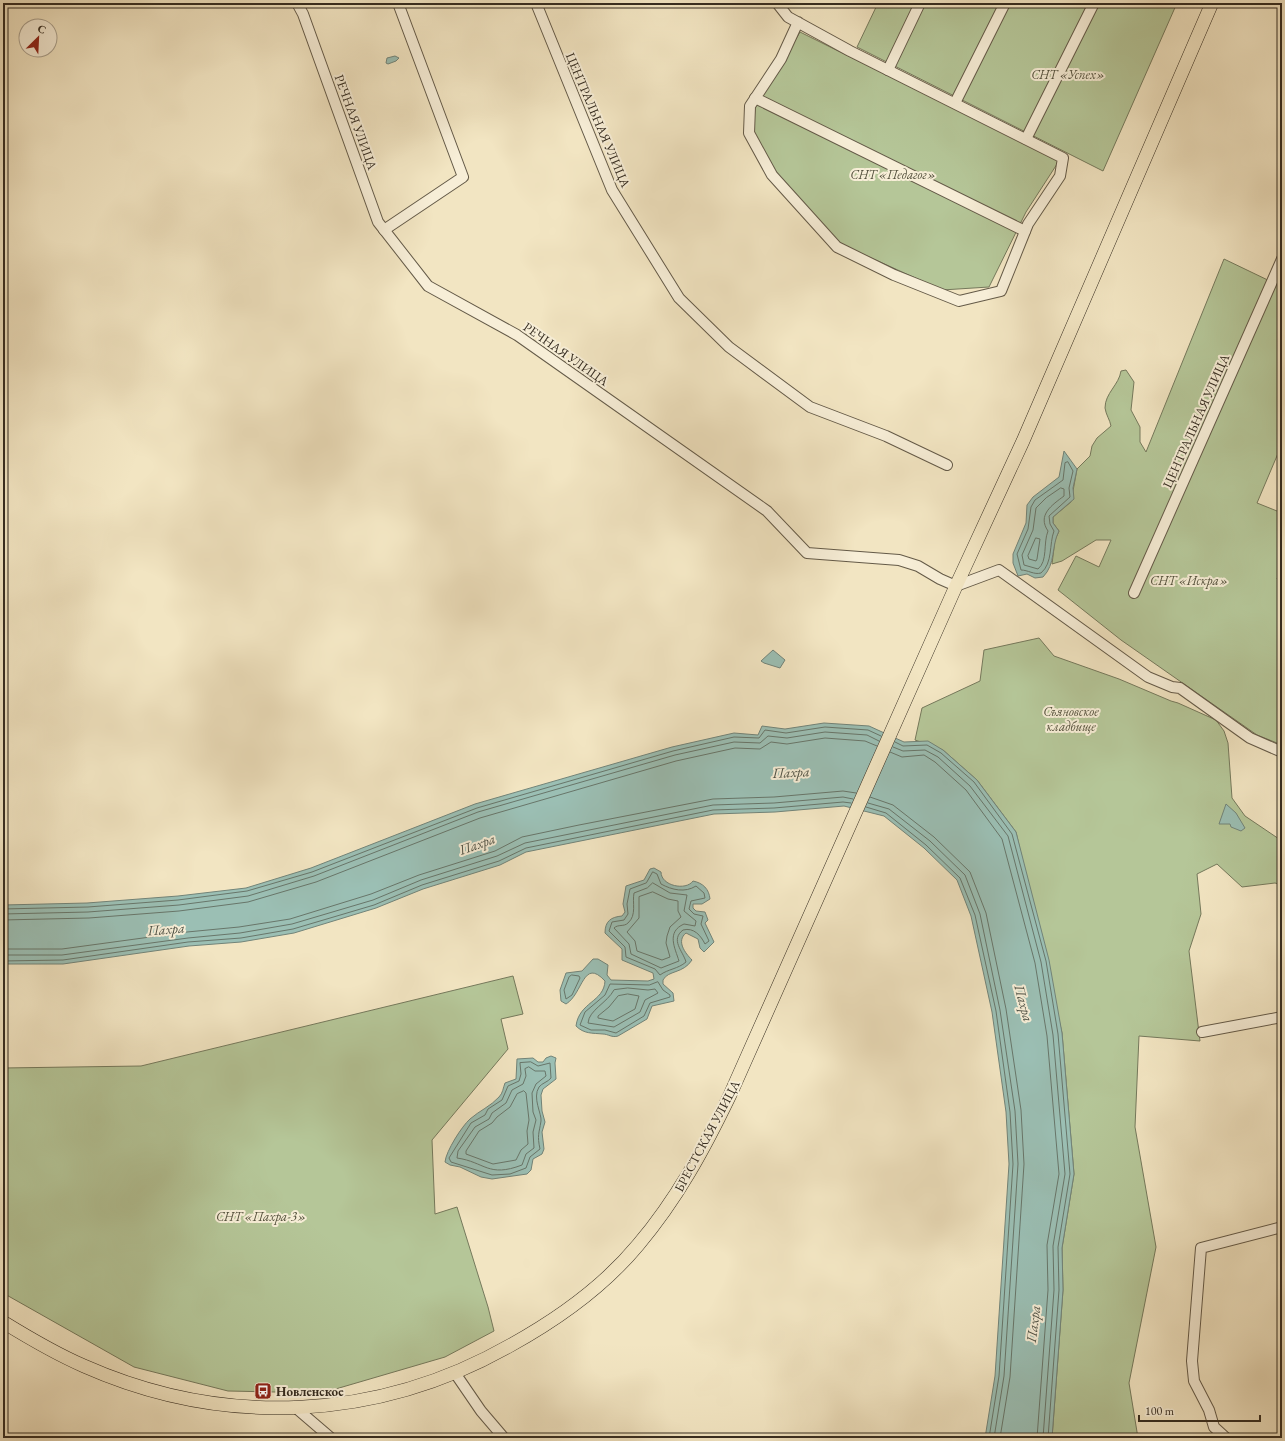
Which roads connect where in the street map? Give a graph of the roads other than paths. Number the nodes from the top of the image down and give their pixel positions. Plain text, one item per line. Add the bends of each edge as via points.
1 (297, 3) edge
2 (398, 3) edge
3 (536, 3) edge
4 (777, 3) edge
5 (920, 3) edge
6 (1005, 3) edge
7 (1094, 3) edge
8 (1212, 3) edge
9 (798, 22) junction
10 (888, 70) junction
11 (755, 98) junction
12 (955, 103) junction
13 (1026, 139) junction
14 (384, 230) junction
15 (1025, 231) junction
16 (1282, 259) edge
17 (947, 465) dead end
18 (956, 586) junction
19 (1134, 593) dead end
20 (1282, 752) edge
21 (1282, 1018) edge
22 (1202, 1032) dead end
23 (1282, 1227) edge
24 (3, 1322) edge
25 (455, 1373) junction
26 (296, 1408) junction
27 (331, 1438) edge
28 (504, 1438) edge
29 (1226, 1438) edge

1 - 14 street, РЕЧНАЯ УЛИЦА via 378,222
2 - 14 street via 463,177
3 - 17 street, ЦЕНТРАЛЬНАЯ УЛИЦА via 612,190 679,298 729,347 810,407 886,436
4 - 9 street via 788,17
5 - 10 street
6 - 12 street
7 - 13 street
8 - 18 main road, БРЕСТСКАЯ УЛИЦА via 1023,441
9 - 10 street
9 - 11 street via 781,59
10 - 12 street
11 - 15 street
11 - 15 street via 750,106 750,133 772,175 837,247 890,273 959,301 1001,291
12 - 13 street
13 - 15 street via 1063,158 1060,176
14 - 18 street, РЕЧНАЯ УЛИЦА via 428,286 517,334 768,511 807,553 899,560 918,566
16 - 19 street, ЦЕНТРАЛЬНАЯ УЛИЦА
18 - 20 street via 999,570 1148,677 1180,688 1250,738
18 - 25 main road, БРЕСТСКАЯ УЛИЦА via 825,885 715,1126 690,1174 666,1211 623,1262 601,1283 531,1334
21 - 22 street
23 - 29 street via 1201,1248 1192,1361 1194,1381 1209,1410 1214,1427
24 - 26 main road, БРЕСТСКАЯ УЛИЦА via 83,1366 131,1384 241,1408
25 - 26 main road, БРЕСТСКАЯ УЛИЦА via 402,1391 348,1404
25 - 28 street via 481,1411
26 - 27 street

